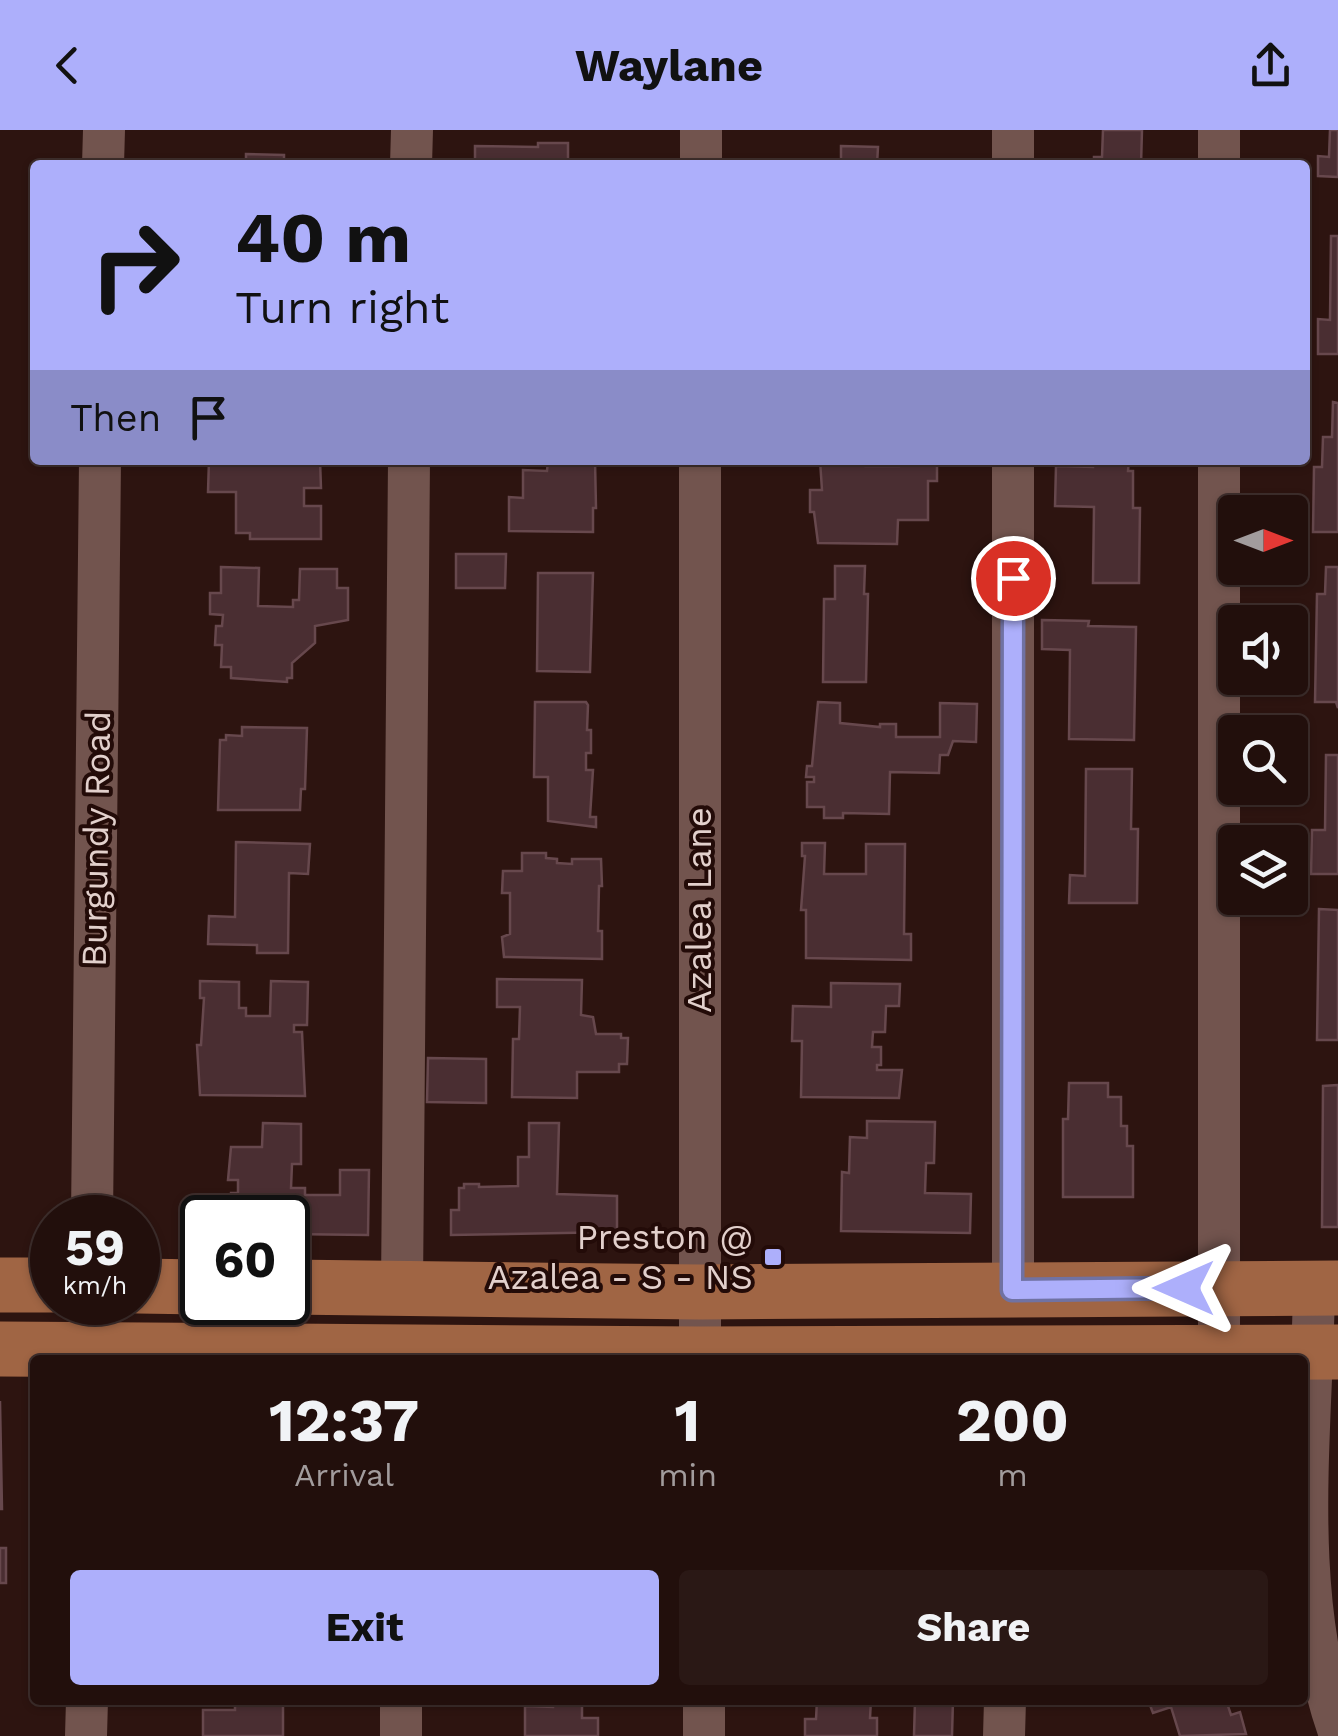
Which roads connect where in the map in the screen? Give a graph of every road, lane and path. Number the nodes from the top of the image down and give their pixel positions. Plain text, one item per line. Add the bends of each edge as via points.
1 (104, 130) edge
2 (412, 130) edge
3 (701, 130) edge
4 (1014, 130) edge
5 (1220, 130) edge
6 (103, 160) edge
7 (411, 160) edge
8 (701, 160) edge
9 (1014, 160) edge
10 (1220, 160) edge
11 (100, 465) edge
12 (409, 465) edge
13 (700, 465) edge
14 (1013, 465) edge
15 (1219, 465) edge
16 (92, 1195) edge
17 (0, 1285) edge
18 (30, 1285) edge
19 (310, 1288) edge
20 (1219, 1288) junction
21 (1326, 1288) edge
22 (402, 1289) junction
23 (1012, 1290) junction
24 (700, 1292) junction
25 (91, 1337) edge
26 (0, 1349) edge
27 (1219, 1352) junction
28 (1326, 1352) edge
29 (386, 1355) edge
30 (700, 1355) edge
31 (1067, 1355) edge
32 (87, 1705) edge
33 (401, 1705) edge
34 (704, 1705) edge
35 (1005, 1705) edge
36 (1338, 1730) edge
37 (86, 1736) edge
38 (401, 1736) edge
39 (704, 1736) edge
40 (1004, 1736) edge

1 - 6 street
2 - 7 street
3 - 8 street
4 - 9 street
5 - 10 street
11 - 16 street, Burgundy Road
12 - 22 street
13 - 24 street, Azalea Lane
14 - 23 street
15 - 20 street
17 - 18 main road
19 - 22 main road
20 - 21 main road
20 - 23 main road
20 - 27 street
21 - 28 street
22 - 24 main road
23 - 24 main road
24 - 30 street, Azalea Lane
25 - 26 main road
25 - 29 main road
27 - 28 main road
27 - 31 main road
28 - 36 street via 1308,1519 1313,1602
32 - 37 street
33 - 38 street
34 - 39 street
35 - 40 street

